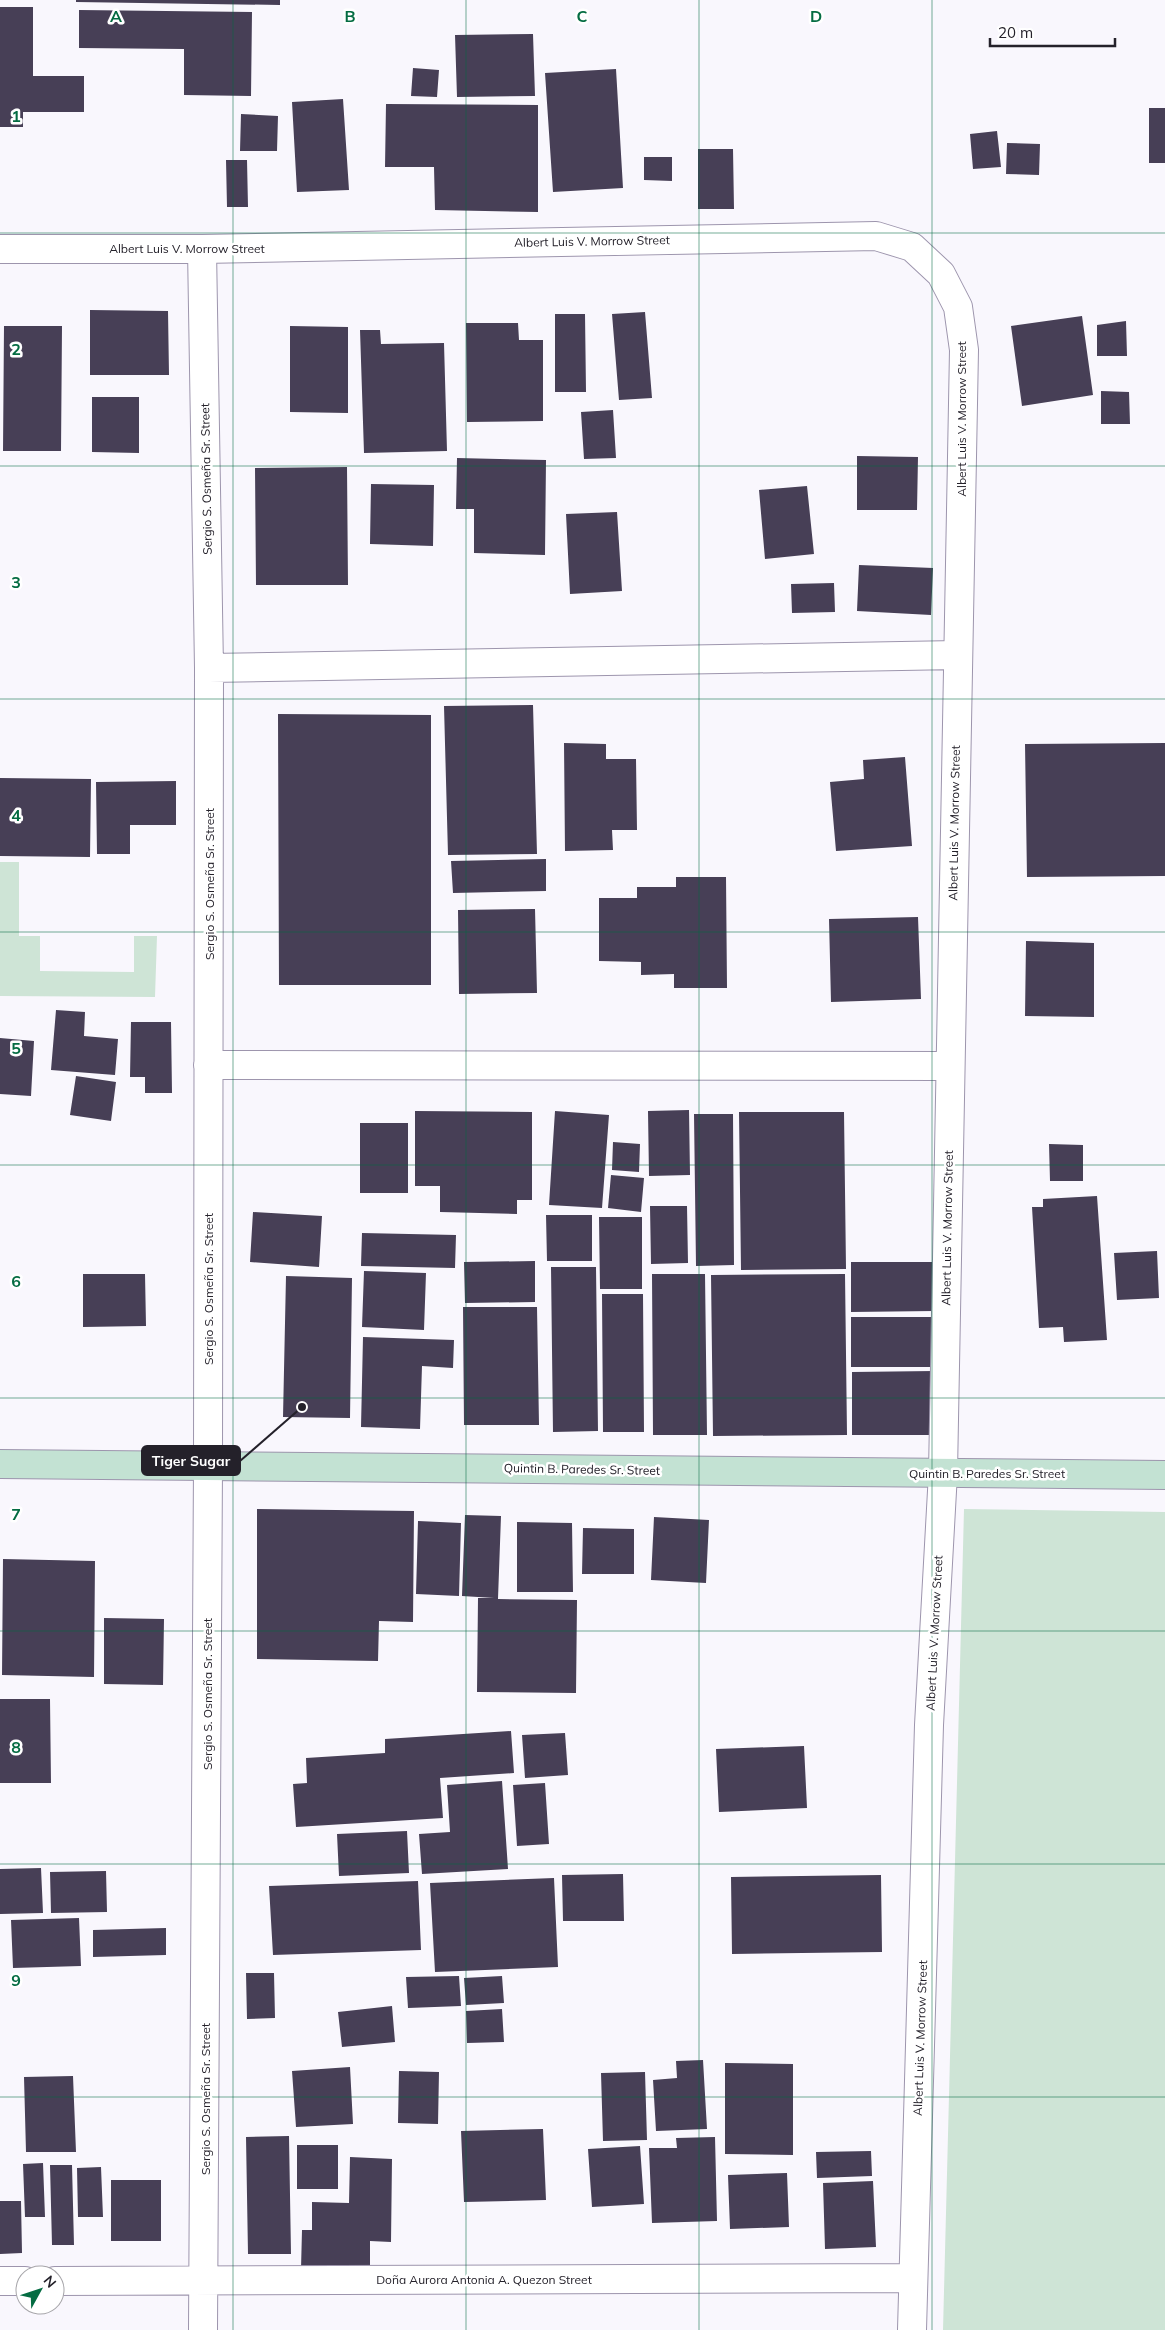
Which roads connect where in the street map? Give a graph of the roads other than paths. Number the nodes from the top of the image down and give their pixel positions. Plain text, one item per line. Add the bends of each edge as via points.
1 (0, 249) edge
2 (202, 249) junction
3 (957, 655) junction
4 (209, 668) junction
5 (208, 1065) junction
6 (950, 1066) junction
7 (0, 1464) edge
8 (208, 1466) junction
9 (943, 1473) junction
10 (1165, 1474) edge
11 (913, 2278) junction
12 (204, 2280) junction
13 (0, 2281) edge
14 (15, 2281) edge
15 (65, 2281) edge
16 (203, 2330) edge
17 (912, 2330) edge

1 - 2 street, Albert Luis V. Morrow Street
2 - 3 street, Albert Luis V. Morrow Street via 876,236 912,247 942,274 958,307 964,350
2 - 4 street, Sergio S. Osmeña Sr. Street
3 - 4 street
3 - 6 street, Albert Luis V. Morrow Street
4 - 5 street, Sergio S. Osmeña Sr. Street
5 - 6 street
5 - 8 street, Sergio S. Osmeña Sr. Street
6 - 9 street, Albert Luis V. Morrow Street
7 - 8 main road, Quintin B. Paredes Sr. Street
8 - 9 main road, Quintin B. Paredes Sr. Street
8 - 12 street, Sergio S. Osmeña Sr. Street
9 - 10 main road, Quintin B. Paredes Sr. Street
9 - 11 street, Albert Luis V. Morrow Street via 929,1734
11 - 12 street, Doña Aurora Antonia A. Quezon Street
11 - 17 street, Albert Luis V. Morrow Street
12 - 15 street, Doña Aurora Antonia A. Quezon Street
12 - 16 street, Sergio S. Osmeña Sr. Street
13 - 14 street

